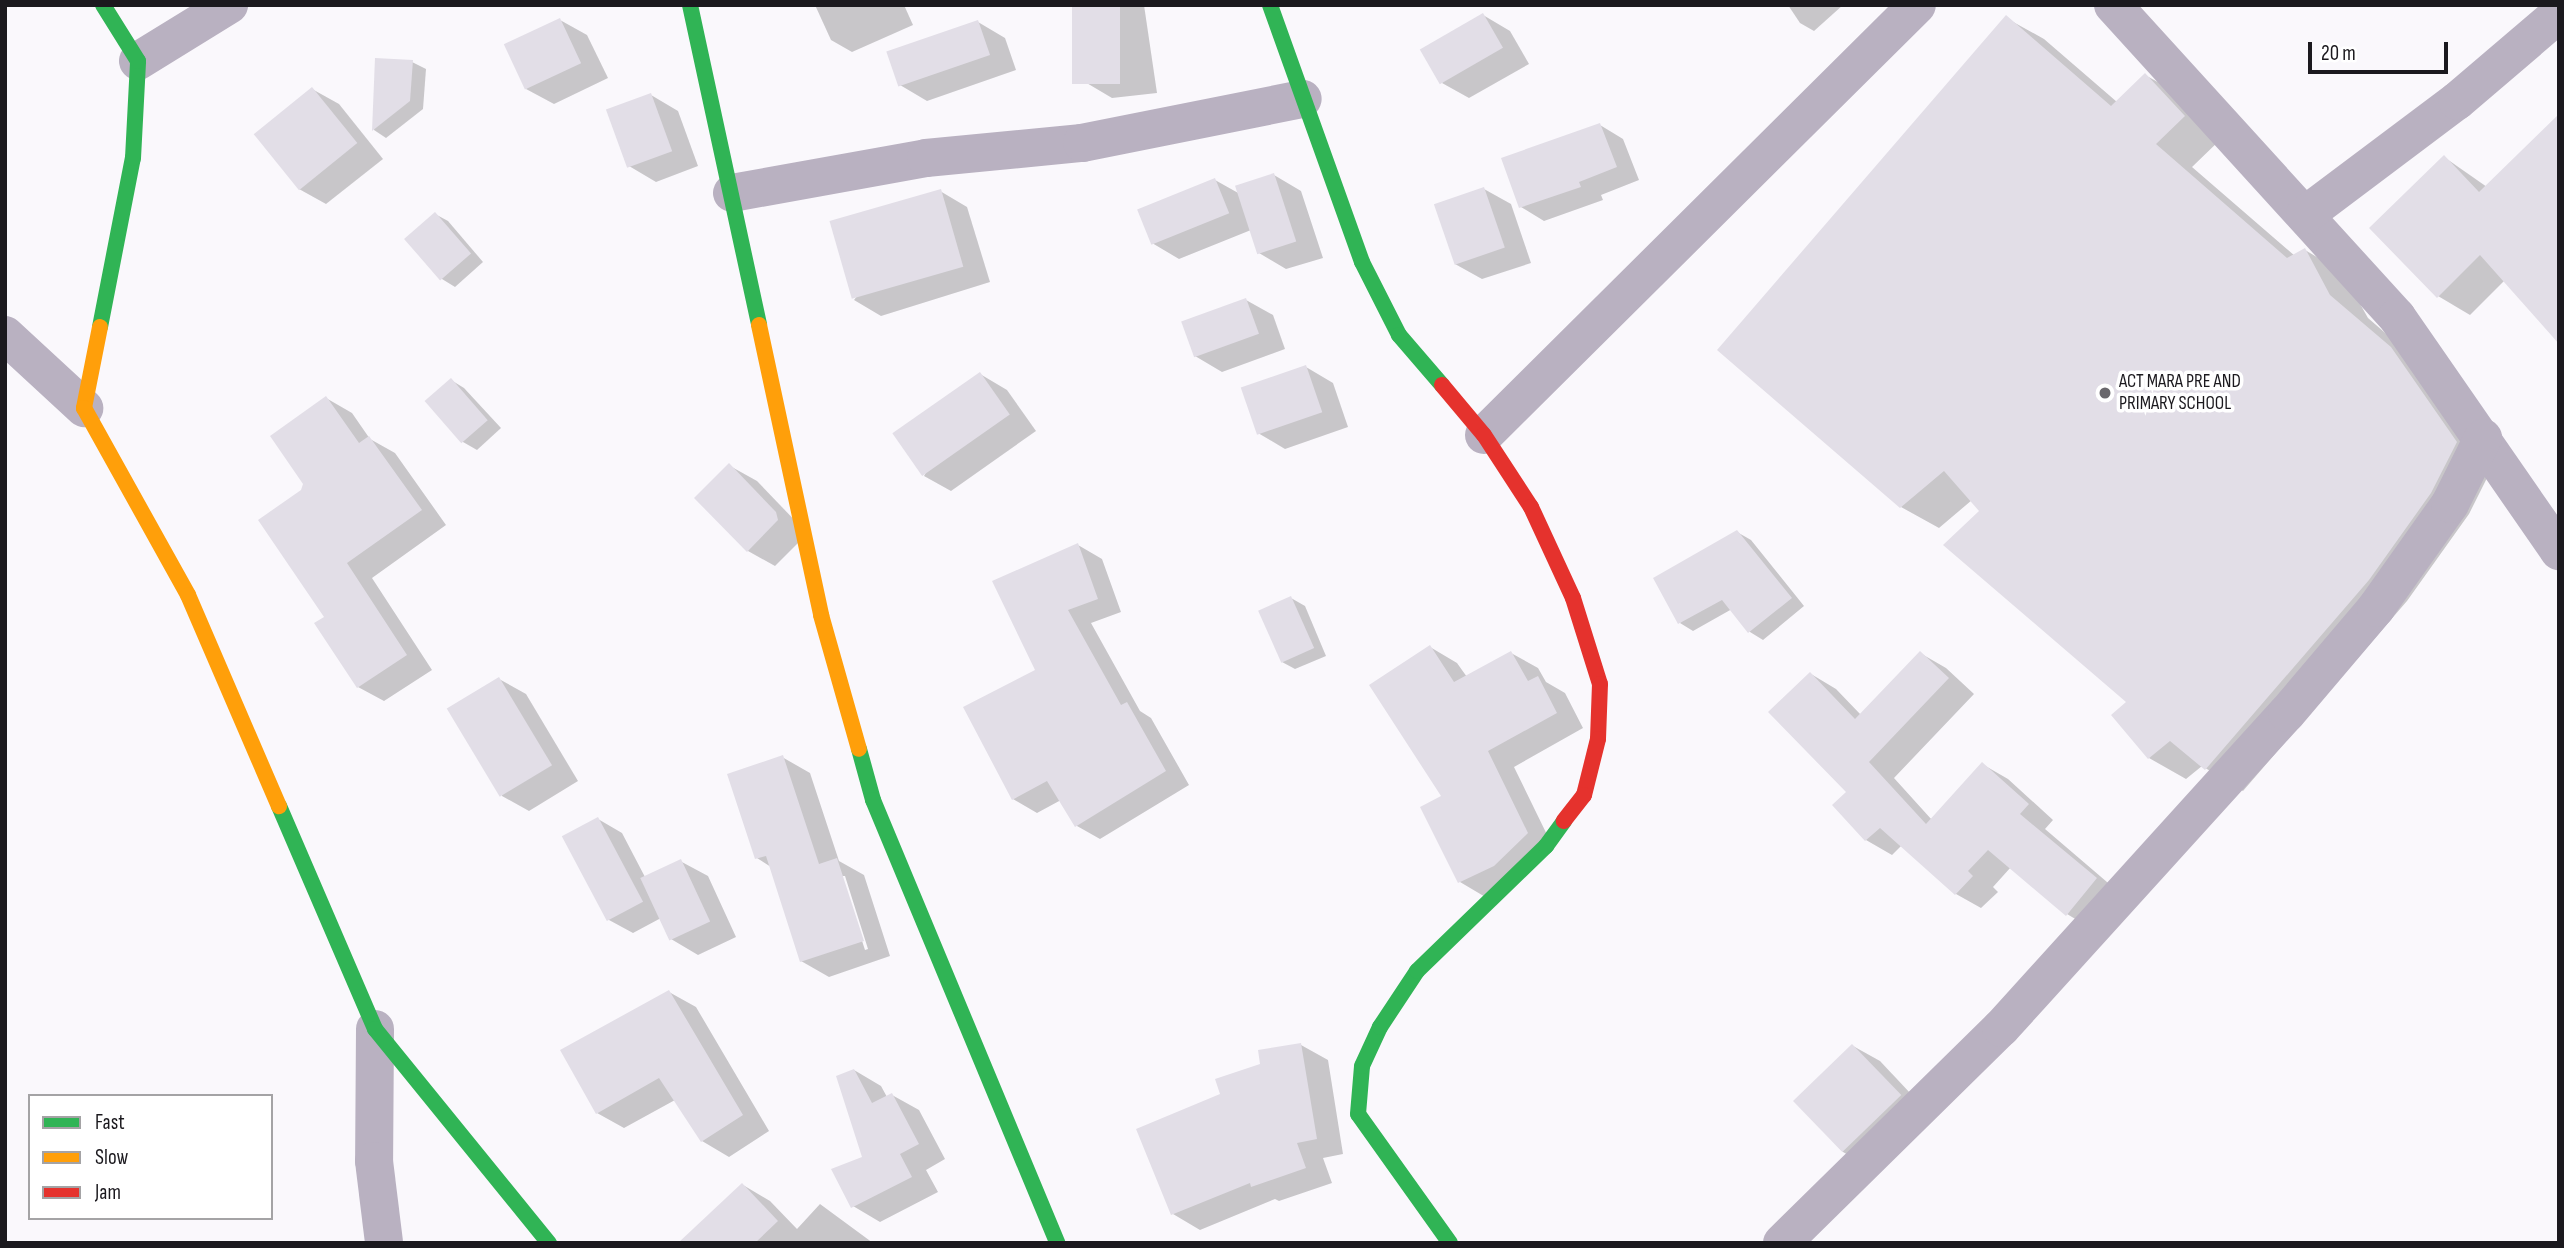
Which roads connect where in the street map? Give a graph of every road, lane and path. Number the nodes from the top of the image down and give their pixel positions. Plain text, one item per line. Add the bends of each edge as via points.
1 (103, 5) edge
2 (229, 5) edge
3 (690, 5) edge
4 (1270, 5) edge
5 (1917, 5) edge
6 (2113, 5) edge
7 (2559, 13) edge
8 (138, 61) junction
9 (1303, 99) junction
10 (732, 193) junction
11 (2305, 215) junction
12 (5, 335) edge
13 (84, 408) junction
14 (1484, 435) junction
15 (2483, 438) junction
16 (2559, 551) edge
17 (375, 1029) junction
18 (384, 1243) edge
19 (549, 1243) edge
20 (1057, 1243) edge
21 (1450, 1243) edge
22 (1782, 1243) edge

1 - 8 street
2 - 8 street
3 - 10 street
4 - 9 street
5 - 14 street
6 - 11 street
7 - 11 street via 2457,101
8 - 13 street via 133,158
9 - 10 street via 1082,143 913,160
9 - 14 street via 1362,262 1399,335
10 - 20 street via 821,615 873,800
11 - 15 street via 2397,317
12 - 13 street
13 - 17 street via 188,595
14 - 21 street via 1531,507 1573,598 1600,684 1598,739 1584,795 1546,846 1417,971 1380,1027 1362,1066 1358,1114
15 - 16 street
15 - 22 street via 2450,504 2376,608 2278,723 2001,1028
17 - 18 street via 374,1161
17 - 19 street

